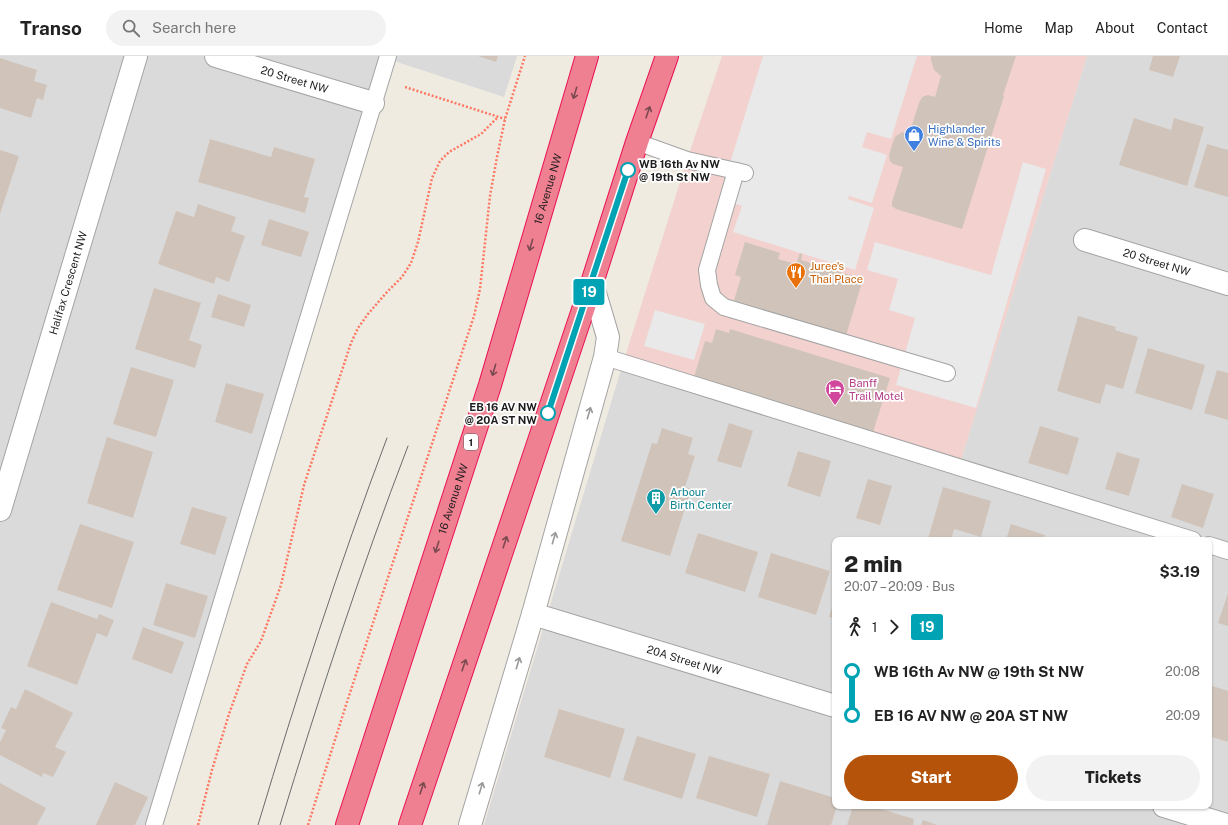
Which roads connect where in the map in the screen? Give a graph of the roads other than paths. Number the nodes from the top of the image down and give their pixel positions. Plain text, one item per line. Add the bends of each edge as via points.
1 (136, 56) edge
2 (216, 56) edge
3 (388, 56) edge
4 (587, 56) edge
5 (667, 56) edge
6 (373, 103) junction
7 (638, 142) junction
8 (1085, 240) dead end
9 (592, 283) junction
10 (1228, 284) edge
11 (605, 357) junction
12 (946, 373) dead end
13 (0, 510) edge
14 (1183, 537) edge
15 (1212, 546) edge
16 (1228, 551) edge
17 (533, 614) junction
18 (832, 705) edge
19 (1174, 809) edge
20 (154, 825) edge
21 (347, 825) edge
22 (410, 825) edge
23 (470, 825) edge
24 (1226, 825) edge

1 - 13 street, Halifax Crescent NW
2 - 6 street, 20 Street NW
3 - 6 lane
4 -> 21 highway, 16 Avenue NW / 1 via 490,385
7 -> 5 highway
6 - 20 lane
7 - 9 highway
7 - 12 lane via 687,160 741,172 707,270 713,298 724,307
8 - 10 street, 20 Street NW
9 - 11 street via 608,337
22 -> 9 highway
11 - 14 lane
17 -> 11 street
15 - 16 lane
17 - 18 street, 20A Street NW
23 -> 17 street
19 - 24 street

